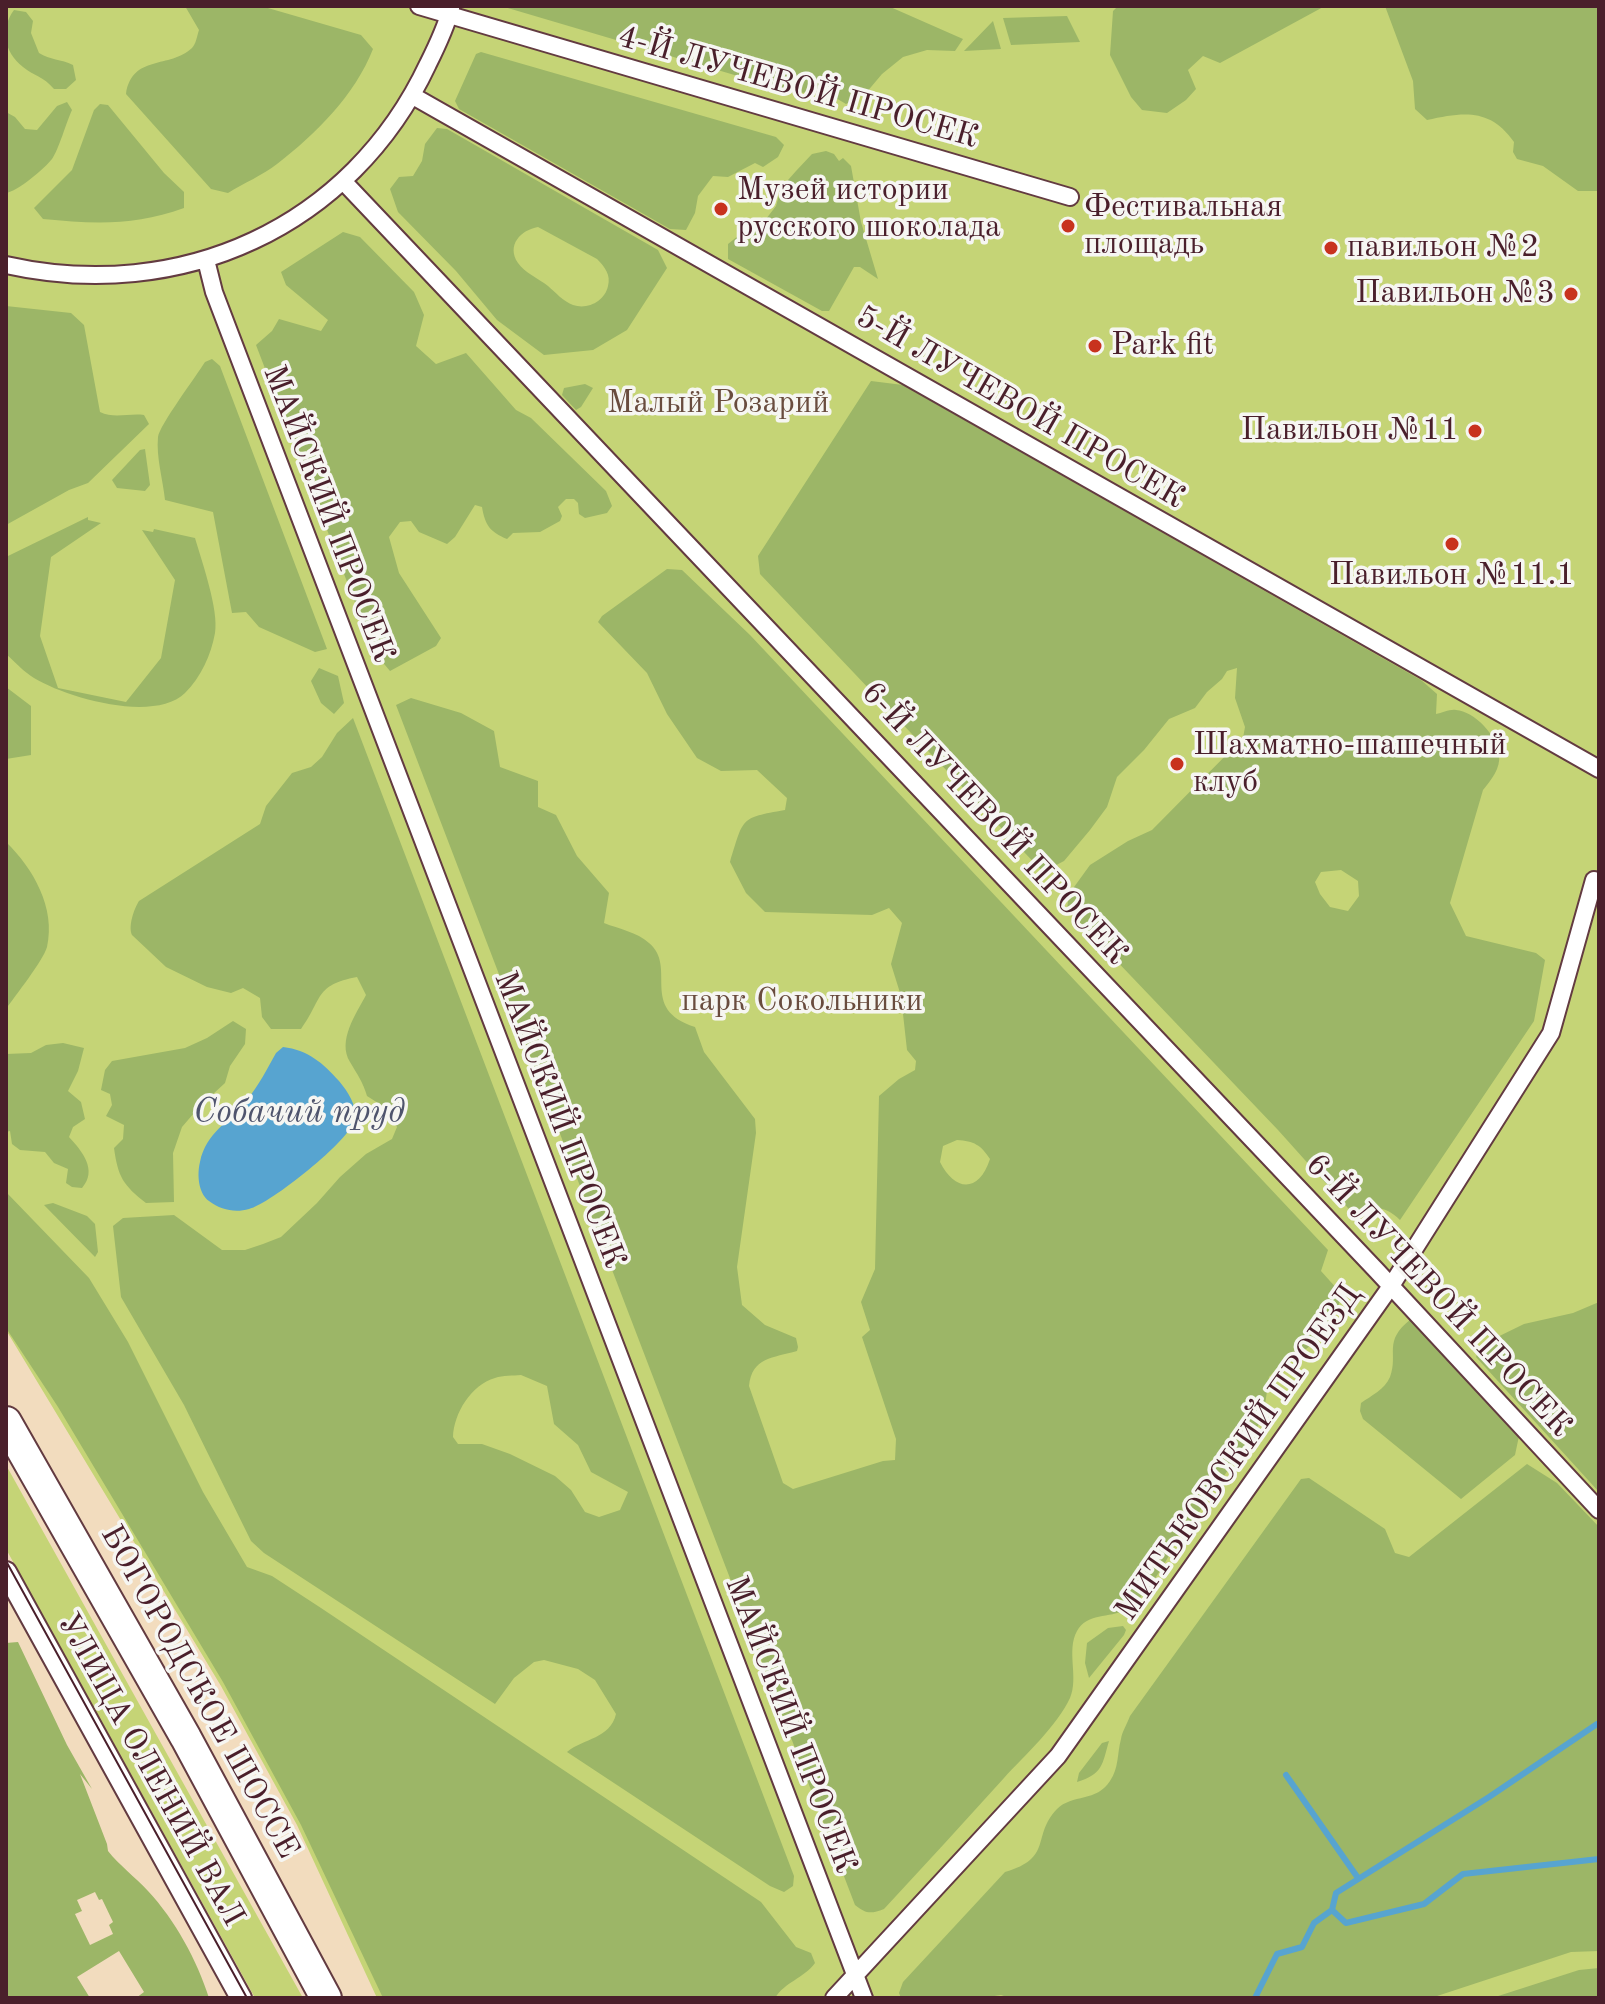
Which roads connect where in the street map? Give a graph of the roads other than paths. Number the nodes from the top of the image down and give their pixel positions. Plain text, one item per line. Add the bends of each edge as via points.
1 (419, 6) edge
2 (450, 10) edge
3 (413, 96) junction
4 (343, 181) junction
5 (1070, 197) dead end
6 (206, 260) junction
7 (6, 265) edge
8 (1599, 769) edge
9 (1594, 880) dead end
10 (1391, 1286) junction
11 (6, 1422) edge
12 (1599, 1510) edge
13 (6, 1572) edge
14 (856, 1975) junction
15 (241, 1998) edge
16 (326, 1998) edge
17 (834, 1998) edge
18 (864, 1998) edge

1 - 2 street, 4-Й ЛУЧЕВОЙ ПРОСЕК
2 - 3 street
2 - 5 street, 4-Й ЛУЧЕВОЙ ПРОСЕК
3 - 4 street via 393,127
3 - 8 street, 5-Й ЛУЧЕВОЙ ПРОСЕК
4 - 6 street via 279,228
4 - 10 street, 6-Й ЛУЧЕВОЙ ПРОСЕК
6 - 7 street via 152,273 97,277
6 - 14 street, МАЙСКИЙ ПРОСЕК
9 - 10 street, МИТЬКОВСКИЙ ПРОЕЗД via 1551,1033
10 - 12 street, 6-Й ЛУЧЕВОЙ ПРОСЕК
10 - 14 street, МИТЬКОВСКИЙ ПРОЕЗД via 1058,1756
11 - 16 main road, БОГОРОДСКОЕ ШОССЕ
13 - 15 street, УЛИЦА ОЛЕНИЙ ВАЛ
14 - 17 street, МИТЬКОВСКИЙ ПРОЕЗД
14 - 18 street, МАЙСКИЙ ПРОСЕК

